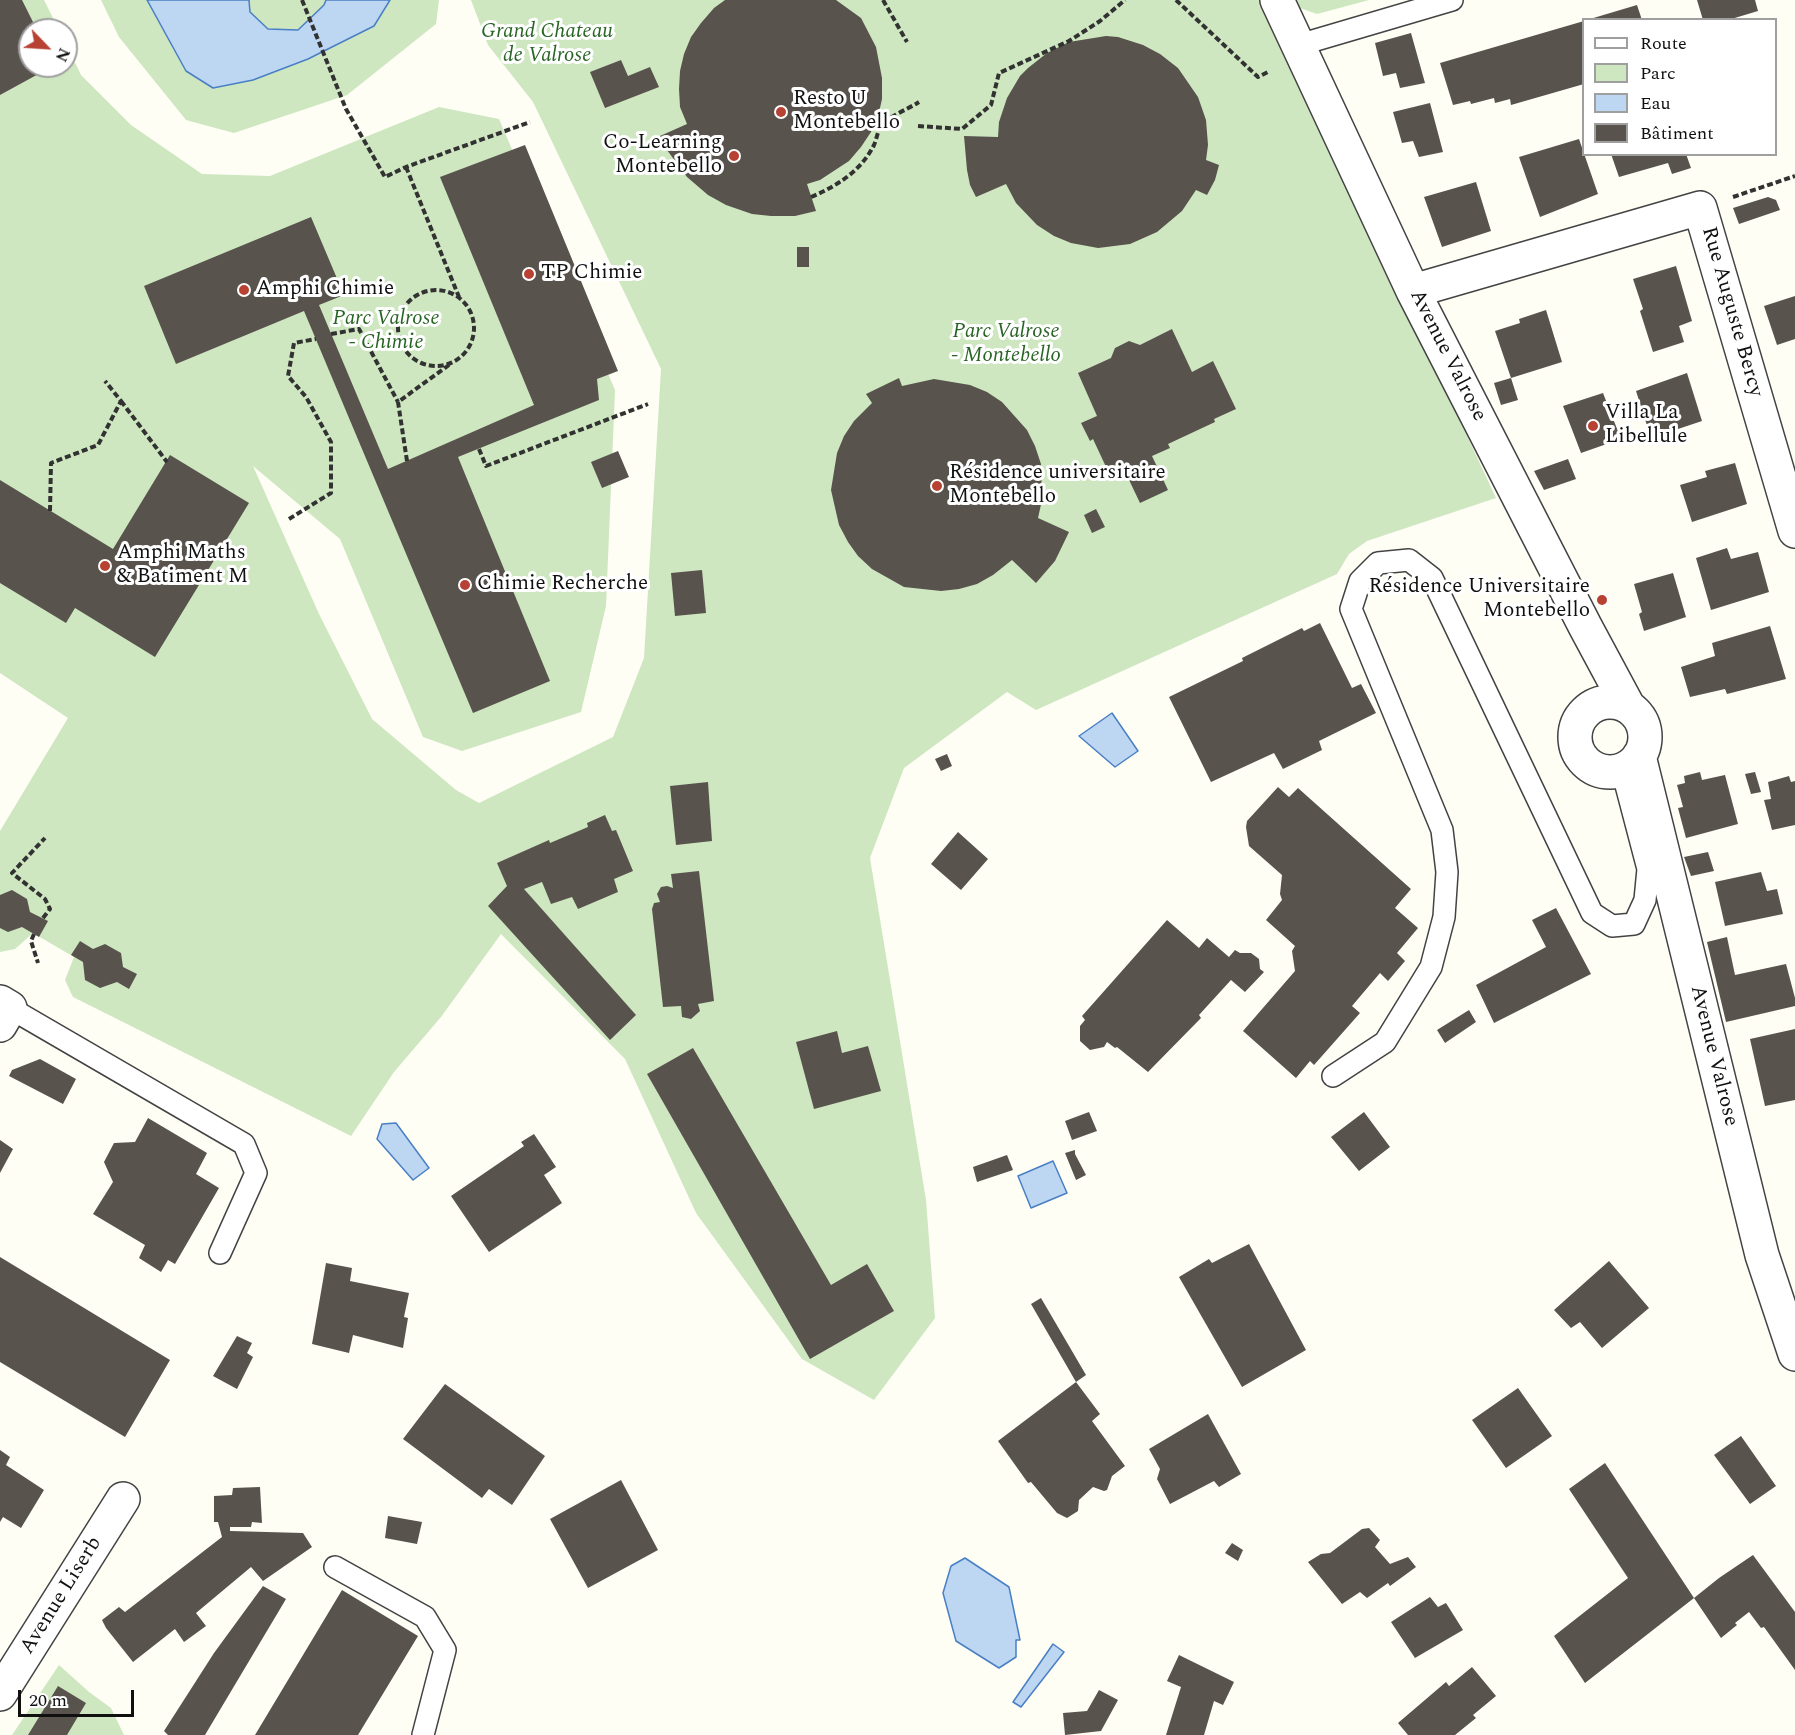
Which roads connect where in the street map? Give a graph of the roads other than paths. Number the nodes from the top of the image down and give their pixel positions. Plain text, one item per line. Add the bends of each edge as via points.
1 (1277, 0) edge
2 (1452, 0) edge
3 (1299, 45) junction
4 (1413, 291) junction
5 (1795, 531) edge
6 (1628, 706) junction
7 (1631, 763) junction
8 (3, 1012) edge
9 (1333, 1076) dead end
10 (220, 1253) dead end
11 (1761, 1256) junction
12 (1795, 1305) edge
13 (1795, 1354) edge
14 (123, 1499) dead end
15 (335, 1566) dead end
16 (0, 1694) edge
17 (423, 1735) edge

1 - 3 street, Avenue Valrose
2 - 3 lane
3 - 4 street, Avenue Valrose
4 - 5 street, Rue Auguste Bercy via 1700,208
4 - 6 street, Avenue Valrose
6 - 7 street, Avenue Valrose via 1637,713 1646,734 1644,746
6 - 7 street via 1604,701 1593,706 1577,725 1575,736 1582,757 1599,770 1610,772
7 - 9 lane via 1648,869 1645,900 1635,924 1612,926 1592,913 1432,579 1409,560 1378,563 1360,581 1352,609 1442,830 1447,872 1444,917 1431,967 1385,1042
7 - 11 street, Avenue Valrose
8 - 10 lane via 244,1144 256,1173
11 - 12 street
11 - 13 street, Avenue Valrose
14 - 16 street, Avenue Liserb
15 - 17 lane via 425,1617 444,1650

